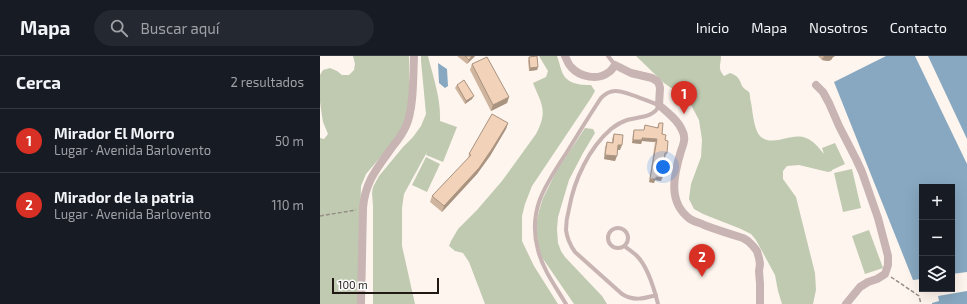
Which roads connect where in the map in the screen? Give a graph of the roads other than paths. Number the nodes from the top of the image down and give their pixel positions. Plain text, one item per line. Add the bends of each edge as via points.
1 (414, 56) edge
2 (565, 56) edge
3 (608, 56) edge
4 (615, 65) junction
5 (816, 85) dead end
6 (659, 106) junction
7 (624, 246) junction
8 (656, 295) junction
9 (361, 304) edge
10 (566, 304) edge
11 (658, 304) edge
12 (760, 304) edge
13 (846, 304) edge

1 - 9 street via 411,109 407,124 370,178 365,193
2 - 4 street via 572,68 587,76 604,75
3 - 4 lane
4 - 6 street via 631,73 657,80 660,88
5 - 13 street via 829,103 856,159 878,218 888,256 885,274 860,287
6 - 8 lane via 651,114 616,125 600,142 575,184 566,226 568,240 575,252 619,292 637,299
6 - 10 lane via 618,91 604,95 545,187 537,207 536,240 546,271
6 - 12 street via 678,122 684,135 674,187 678,204 693,221 742,238 753,246 760,261
7 - 7 lane via 628,240 624,229 616,228 609,232 608,240 612,247
7 - 8 lane via 637,256 647,271
8 - 11 lane

